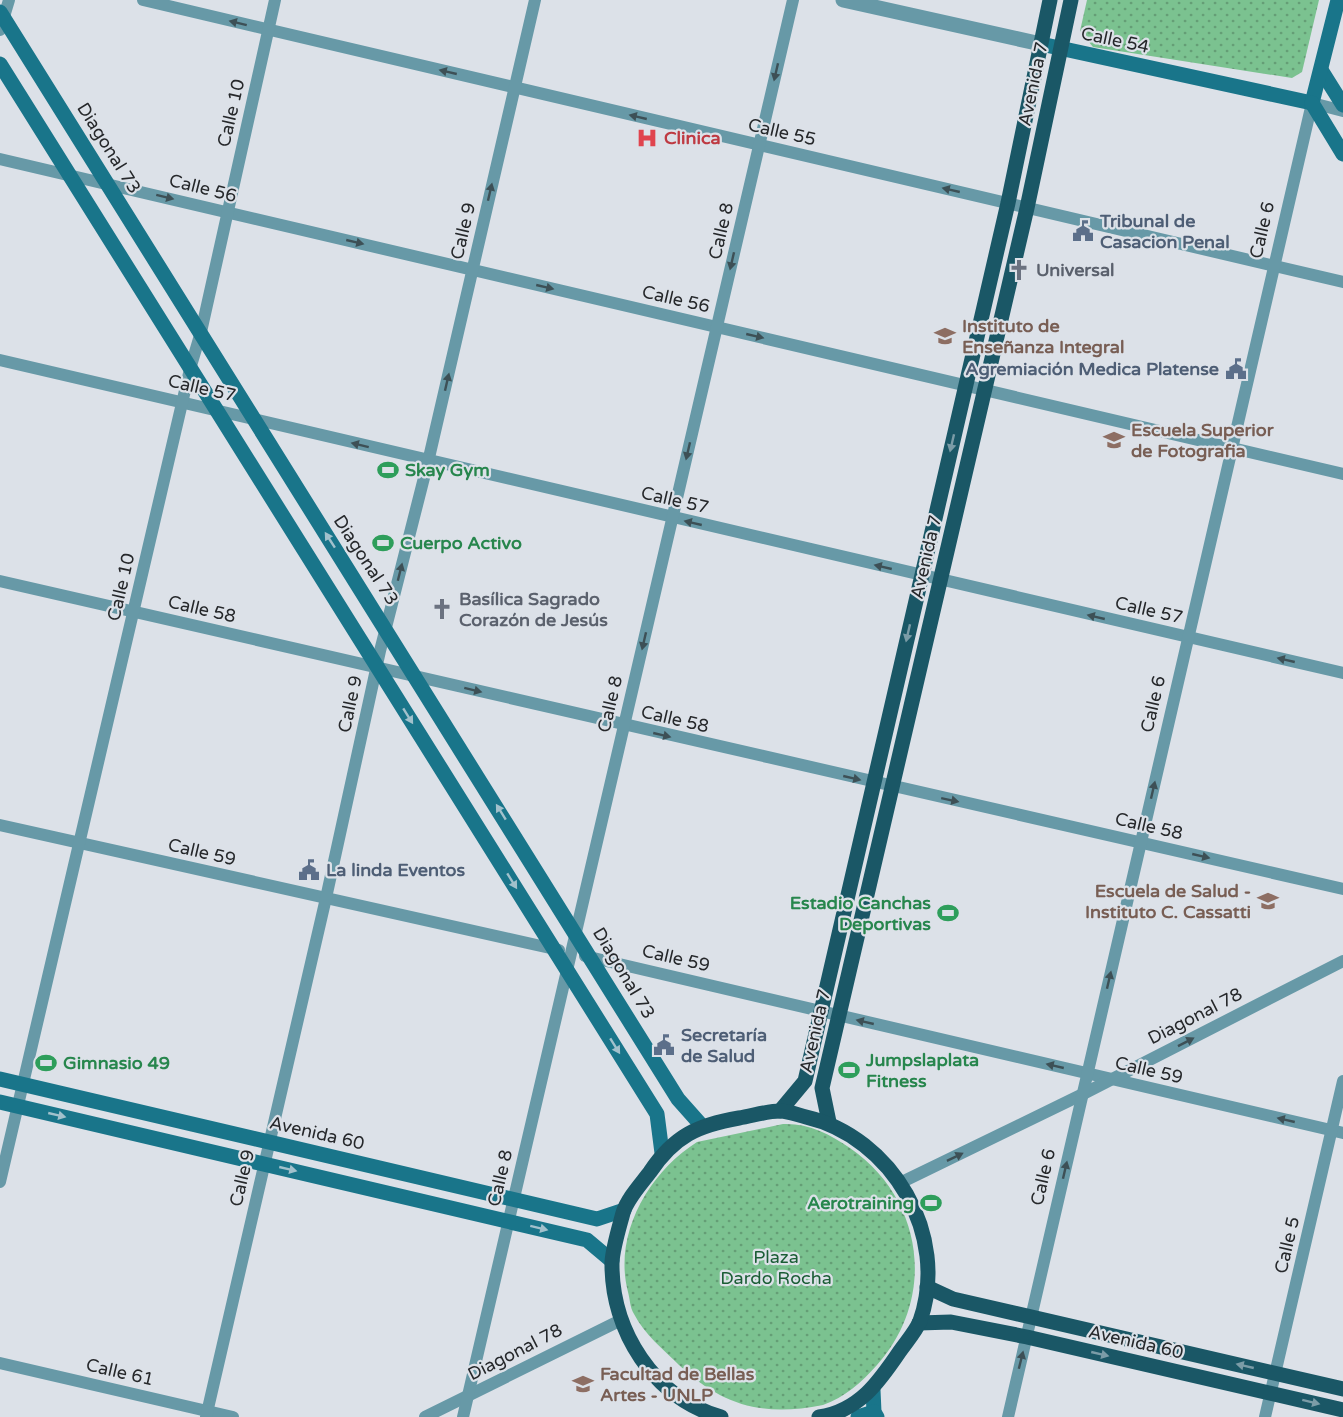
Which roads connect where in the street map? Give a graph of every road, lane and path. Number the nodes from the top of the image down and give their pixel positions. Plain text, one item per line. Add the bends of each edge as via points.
1 (9, 0) edge
2 (143, 0) edge
3 (275, 0) edge
4 (535, 0) edge
5 (793, 0) edge
6 (843, 0) edge
7 (1050, 0) edge
8 (1071, 0) edge
9 (1338, 0) edge
10 (1, 20) edge
11 (268, 30) junction
12 (1041, 44) junction
13 (1061, 49) junction
14 (0, 64) edge
15 (1321, 70) junction
16 (514, 88) junction
17 (1312, 103) junction
18 (1343, 105) edge
19 (1343, 111) edge
20 (759, 145) junction
21 (1343, 154) edge
22 (0, 159) edge
23 (71, 176) junction
24 (108, 183) junction
25 (1008, 203) junction
26 (1027, 208) junction
27 (226, 212) junction
28 (1274, 265) junction
29 (472, 270) junction
30 (1343, 282) edge
31 (717, 327) junction
32 (201, 332) junction
33 (0, 360) edge
34 (190, 369) junction
35 (965, 386) junction
36 (984, 390) junction
37 (182, 402) junction
38 (215, 410) junction
39 (255, 418) junction
40 (1232, 448) junction
41 (428, 462) junction
42 (1343, 474) edge
43 (672, 518) junction
44 (921, 576) junction
45 (0, 581) edge
46 (940, 581) junction
47 (133, 612) junction
48 (386, 628) junction
49 (1188, 638) junction
50 (377, 666) junction
51 (1343, 673) edge
52 (416, 676) junction
53 (624, 726) junction
54 (873, 783) junction
55 (892, 788) junction
56 (0, 825) edge
57 (1141, 842) junction
58 (79, 843) junction
59 (1343, 889) edge
60 (326, 898) junction
61 (576, 933) junction
62 (555, 949) junction
63 (571, 953) junction
64 (591, 957) junction
65 (1343, 961) edge
66 (567, 969) junction
67 (821, 1011) junction
68 (838, 1015) junction
69 (1087, 1073) junction
70 (0, 1078) edge
71 (1112, 1079) junction
72 (1343, 1081) edge
73 (23, 1084) junction
74 (1083, 1094) junction
75 (678, 1099) junction
76 (0, 1102) edge
77 (17, 1106) junction
78 (780, 1111) junction
79 (657, 1114) junction
80 (829, 1122) junction
81 (702, 1126) junction
82 (1337, 1132) edge
83 (269, 1142) junction
84 (662, 1153) junction
85 (264, 1164) junction
86 (0, 1182) edge
87 (902, 1182) junction
88 (514, 1199) junction
89 (624, 1210) junction
90 (508, 1221) junction
91 (612, 1261) junction
92 (927, 1287) junction
93 (953, 1299) junction
94 (1031, 1316) junction
95 (621, 1320) junction
96 (951, 1322) junction
97 (919, 1323) junction
98 (1027, 1338) junction
99 (0, 1363) edge
100 (1275, 1372) junction
101 (1343, 1389) edge
102 (873, 1390) junction
103 (1271, 1392) junction
104 (468, 1396) junction
105 (1343, 1410) edge
106 (206, 1414) edge
107 (703, 1414) edge
108 (876, 1415) edge
109 (829, 1416) edge
110 (233, 1417) edge
111 (425, 1417) edge
112 (463, 1417) edge
113 (721, 1417) edge
114 (858, 1417) edge
115 (1008, 1417) edge
116 (1265, 1417) edge

1 - 10 street
11 -> 2 street, Calle 55
3 - 11 street, Calle 10
4 - 16 street, Calle 9
5 -> 20 street, Calle 8
6 - 12 street, Calle 54
7 - 12 main road, Avenida 7
8 - 13 main road, Avenida 7
9 - 15 main road, Calle 6
10 - 24 main road, Diagonal 73
16 -> 11 street, Calle 55
11 - 27 street, Calle 10
12 - 13 main road, Calle 54
12 - 25 main road, Avenida 7
13 - 17 main road, Calle 54
13 - 26 main road, Avenida 7
14 - 23 main road
15 - 17 main road, Calle 6
15 - 18 main road
20 -> 16 street, Calle 55
29 -> 16 street, Calle 9
17 - 19 street, Calle 54
17 - 21 main road
17 - 28 street, Calle 6
25 -> 20 street, Calle 55
20 -> 31 street, Calle 8
22 - 23 street, Calle 56
23 - 24 street, Calle 56
23 - 34 main road
24 -> 27 street, Calle 56
24 - 32 main road, Diagonal 73
25 - 26 street, Calle 55
25 - 35 main road, Avenida 7
26 - 28 street, Calle 55
26 - 36 main road, Avenida 7
27 -> 29 street, Calle 56
27 - 32 street, Calle 10
28 - 30 street, Calle 55
28 - 40 street, Calle 6
29 -> 31 street, Calle 56
41 -> 29 street, Calle 9
31 -> 35 street, Calle 56
31 -> 43 street, Calle 8
32 - 34 street, Calle 10
32 - 39 main road, Diagonal 73
33 - 37 street, Calle 57
34 - 37 street, Calle 10
34 - 38 main road
35 - 36 street, Calle 56
35 -> 44 main road, Avenida 7
36 - 40 street, Calle 56
36 - 46 main road, Avenida 7
37 - 38 street, Calle 57
37 - 47 street, Calle 10
38 - 39 street, Calle 57
38 - 50 main road
41 -> 39 street, Calle 57
48 -> 39 main road, Diagonal 73
40 - 42 street, Calle 56
40 - 49 street, Calle 6
41 - 43 street, Calle 57
48 -> 41 street, Calle 9
44 -> 43 street, Calle 57
43 -> 53 street, Calle 8
44 - 46 street, Calle 57
44 -> 54 main road, Avenida 7
45 - 47 street, Calle 58
49 -> 46 street, Calle 57
46 - 55 main road, Avenida 7
47 - 50 street, Calle 58
47 - 58 street, Calle 10
48 - 50 street, Calle 9
48 - 52 main road, Diagonal 73
51 -> 49 street, Calle 57
57 -> 49 street, Calle 6
50 - 52 street, Calle 58
50 - 60 street, Calle 9
50 -> 62 main road
52 -> 53 street, Calle 58
61 -> 52 main road, Diagonal 73
53 -> 54 street, Calle 58
53 - 61 street, Calle 8
54 - 55 street, Calle 58
54 - 67 main road, Avenida 7
55 -> 57 street, Calle 58
55 - 68 main road, Avenida 7
56 - 58 street, Calle 59
57 -> 59 street, Calle 58
69 -> 57 street, Calle 6
58 - 60 street, Calle 59
58 - 73 street, Calle 10
60 - 62 street, Calle 59
60 - 83 street, Calle 9
61 - 63 street, Calle 8
61 - 64 main road, Diagonal 73
62 - 63 street, Calle 59
62 - 66 main road
63 - 64 street, Calle 59
63 - 66 street, Calle 8
64 - 67 street, Calle 59
64 - 75 main road, Diagonal 73
71 -> 65 street, Diagonal 78
66 -> 79 main road
66 - 88 street, Calle 8
67 - 68 street, Calle 59
67 - 78 main road, Avenida 7 via 806,1081
69 -> 68 street, Calle 59
68 - 80 main road, Avenida 7 via 822,1088
69 - 71 street, Calle 59
69 - 74 street, Calle 6
70 - 73 main road, Avenida 60
71 - 74 street, Diagonal 78
82 -> 71 street, Calle 59
72 - 82 street, Calle 5
73 - 77 street, Calle 10
73 - 83 main road, Avenida 60
87 -> 74 street, Diagonal 78
94 -> 74 street, Calle 6
75 - 79 main road via 669,1113
75 - 81 main road, Diagonal 73
76 - 77 main road
77 -> 85 main road
77 - 86 street, Calle 10
78 - 80 main road
78 - 81 main road
79 - 84 main road
80 - 87 main road via 865,1143
81 - 84 main road
82 - 100 street, Calle 5
83 - 85 street, Calle 9
83 - 88 main road, Avenida 60
84 - 89 main road
85 -> 90 main road
85 - 106 street, Calle 9
87 - 92 main road via 925,1236
88 - 89 main road, Avenida 60 via 597,1219
88 - 90 street, Calle 8
89 - 91 main road
90 -> 91 main road via 587,1240
90 - 104 street, Calle 8
91 - 95 main road
92 - 93 main road, Avenida 60
92 - 97 main road
93 - 94 main road, Avenida 60
93 - 96 main road via 947,1309
94 - 98 street, Calle 6
100 -> 94 main road, Avenida 60
95 - 104 street, Diagonal 78
95 - 107 main road via 637,1354 654,1376
96 - 97 main road, Avenida 60
96 - 98 main road, Avenida 60
97 - 102 main road
98 -> 103 main road, Avenida 60
115 -> 98 street, Calle 6
99 - 106 street, Calle 61
100 - 101 main road, Avenida 60
100 - 103 street, Calle 5
102 - 108 main road
102 - 109 main road
103 -> 105 main road, Avenida 60
103 - 116 street, Calle 5
104 - 111 street, Diagonal 78
104 - 112 street, Calle 8
106 - 110 street, Calle 61
107 - 113 main road
108 - 114 main road

